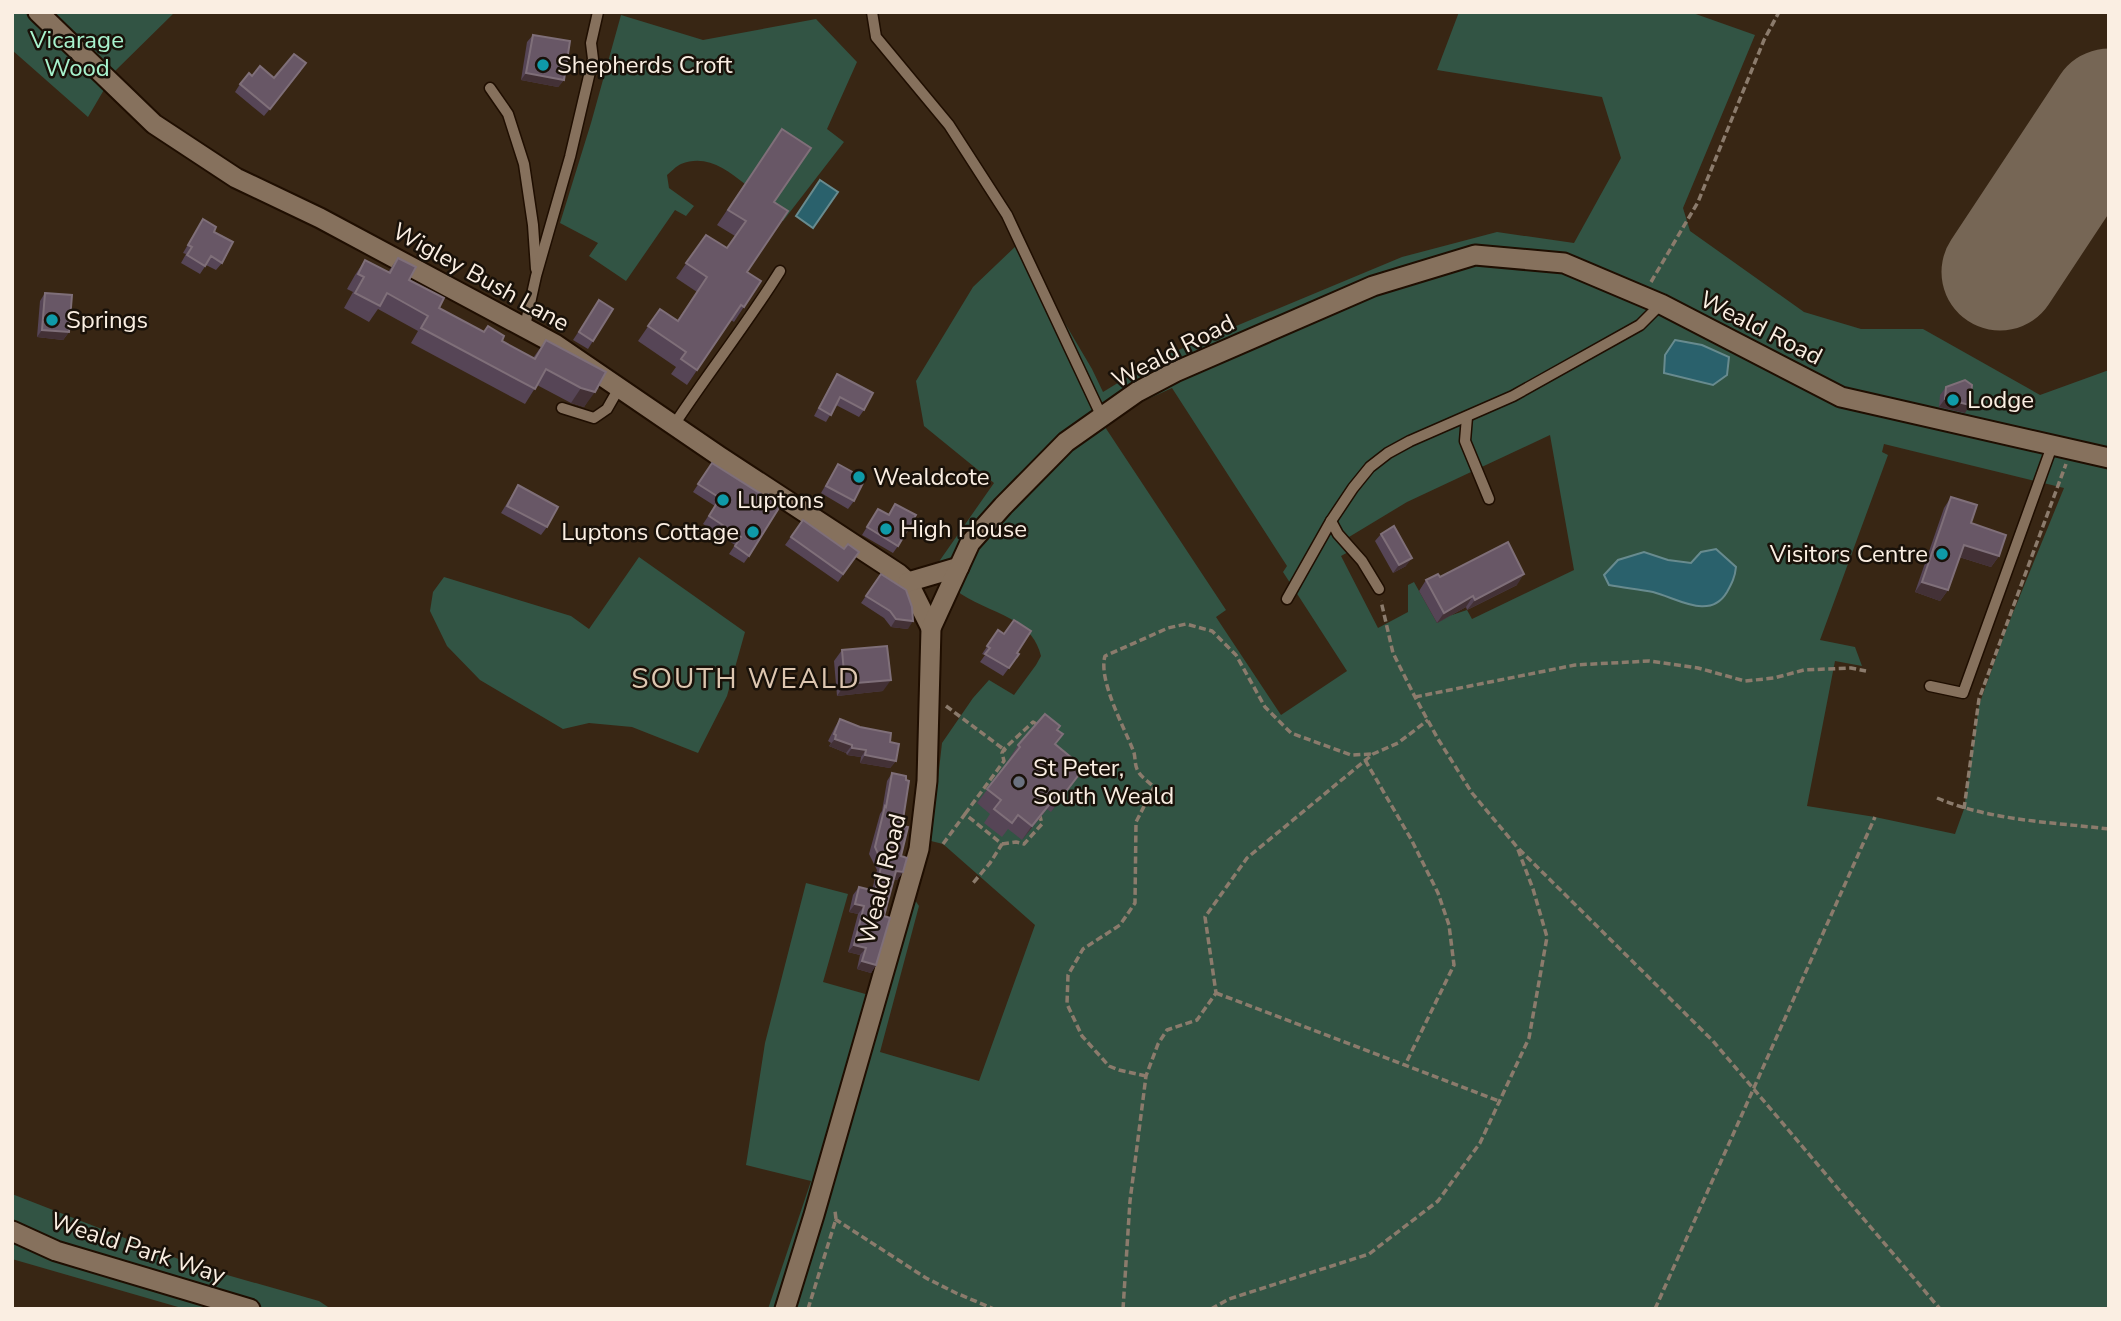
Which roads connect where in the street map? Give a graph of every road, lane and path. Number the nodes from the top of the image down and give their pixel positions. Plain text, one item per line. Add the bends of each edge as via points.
1 (38, 12) edge
2 (598, 12) edge
3 (872, 12) edge
4 (1779, 12) edge
5 (490, 88) dead end
6 (780, 271) dead end
7 (536, 276) junction
8 (1652, 300) junction
9 (525, 326) junction
10 (619, 388) junction
11 (562, 408) dead end
12 (1102, 417) junction
13 (1467, 417) junction
14 (674, 425) junction
15 (2052, 446) junction
16 (2071, 450) junction
17 (2109, 458) edge
18 (1489, 499) dead end
19 (1331, 521) junction
20 (959, 567) junction
21 (908, 582) junction
22 (1379, 589) joint
23 (1287, 599) dead end
24 (931, 628) junction
25 (1866, 671) dead end
26 (1930, 686) dead end
27 (930, 694) junction
28 (1415, 696) junction
29 (1428, 720) junction
30 (1044, 730) edge
31 (1005, 750) junction
32 (1373, 754) junction
33 (1364, 760) junction
34 (1937, 798) dead end
35 (1032, 808) edge
36 (1964, 809) junction
37 (965, 814) junction
38 (1875, 817) dead end
39 (2109, 830) edge
40 (943, 844) dead end
41 (1002, 844) junction
42 (1517, 847) junction
43 (973, 883) dead end
44 (1216, 993) junction
45 (1405, 1065) junction
46 (1146, 1076) junction
47 (1754, 1090) junction
48 (1499, 1102) junction
49 (816, 1207) junction
50 (836, 1219) junction
51 (12, 1231) edge
52 (250, 1309) edge
53 (785, 1309) edge
54 (808, 1309) edge
55 (995, 1309) edge
56 (1123, 1309) edge
57 (1211, 1309) edge
58 (1655, 1309) edge
59 (1940, 1309) edge

1 - 9 street, Wigley Bush Lane via 154,124 236,178
2 - 7 lane via 591,43 593,59 570,157
3 - 12 lane via 876,37 949,125 1007,215
4 - 8 path
5 - 7 lane via 508,114 524,164
6 - 14 lane
7 - 9 lane
8 - 12 street, Weald Road via 1564,263 1475,255 1361,291 1175,372
8 - 13 lane via 1640,325
8 - 15 street, Weald Road via 1841,397
9 - 10 street, Wigley Bush Lane
10 - 11 lane via 607,408 594,418
10 - 14 street, Wigley Bush Lane
12 - 20 street, Weald Road via 1066,442 1003,506 970,543
13 - 18 lane via 1465,441
13 - 19 lane via 1388,453 1370,467
14 - 21 street, Wigley Bush Lane
15 - 16 street, Weald Road
15 - 26 lane via 1963,693
16 - 17 street, Weald Road
16 - 36 path via 1979,699
19 - 22 lane
19 - 23 lane
20 - 21 street
20 - 24 street, Weald Road
21 - 24 street, Wigley Bush Lane
22 - 28 path via 1393,653
24 - 27 street, Weald Road
25 - 28 path via 1804,670 1745,681 1649,661 1600,663
27 - 31 path
27 - 49 street, Weald Road via 928,781 919,849
28 - 29 path
29 - 32 path via 1398,743
29 - 42 path via 1472,793
30 - 31 path via 1033,722
31 - 37 path via 1004,761
32 - 33 path
32 - 46 path via 1351,755 1291,733 1265,707 1236,655 1212,631 1186,624 1168,628 1105,656 1102,664 1137,770 1154,787 1136,822 1135,904 1120,925 1083,949 1068,975 1067,1004 1082,1036 1109,1066
33 - 44 path via 1247,858 1205,917
33 - 45 path via 1412,839 1449,925 1454,965
34 - 36 path
35 - 41 path via 1042,824 1032,836 1024,844
36 - 39 path
37 - 40 path
37 - 41 path
38 - 47 path
41 - 43 path
42 - 47 path via 1713,1041
42 - 48 path via 1547,937 1529,1038
44 - 45 path
44 - 46 path via 1197,1020 1167,1030
45 - 48 path
46 - 56 path via 1130,1201
47 - 58 path
47 - 59 path
48 - 57 path via 1480,1143 1438,1201 1369,1254
49 - 50 path
49 - 53 street, Weald Road
50 - 54 path
50 - 55 path via 926,1278
51 - 52 street, Weald Park Way via 56,1251

